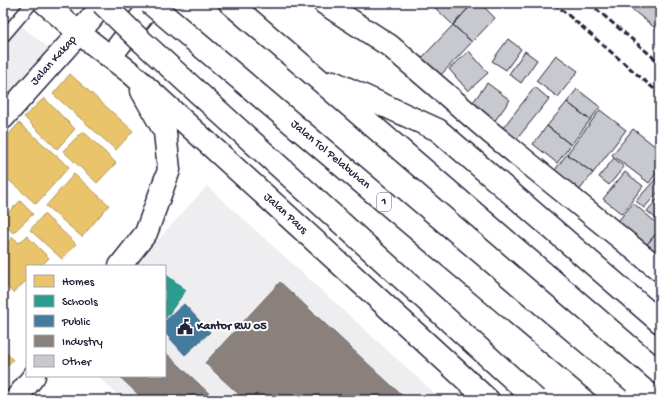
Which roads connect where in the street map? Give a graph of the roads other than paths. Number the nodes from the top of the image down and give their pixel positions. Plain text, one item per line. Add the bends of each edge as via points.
1 (32, 3) edge
2 (44, 3) edge
3 (103, 3) edge
4 (151, 3) edge
5 (230, 3) edge
6 (324, 3) edge
7 (79, 33) junction
8 (3, 37) edge
9 (110, 57) junction
10 (310, 72) junction
11 (131, 73) junction
12 (3, 118) edge
13 (121, 265) edge
14 (660, 270) edge
15 (660, 322) edge
16 (660, 373) edge
17 (33, 377) edge
18 (15, 400) edge
19 (488, 400) edge
20 (536, 400) edge
21 (619, 400) edge

1 - 8 lane
2 - 7 main road, Jalan Paus
3 - 7 main road, Jalan Kakap
3 - 20 main road, bridge via 137,37
4 - 9 main road
4 - 21 main road, Jalan Tol Pelabuhan / 1, bridge
5 - 10 main road
6 - 14 main road via 390,46 497,138
7 - 9 main road, Jalan Paus
7 - 12 main road, Jalan Kakap
9 - 11 main road, Jalan Paus
10 - 15 main road via 438,130
10 - 16 main road
11 - 13 main road via 165,132 169,170 146,233
11 - 19 main road, Jalan Paus
17 - 18 main road

